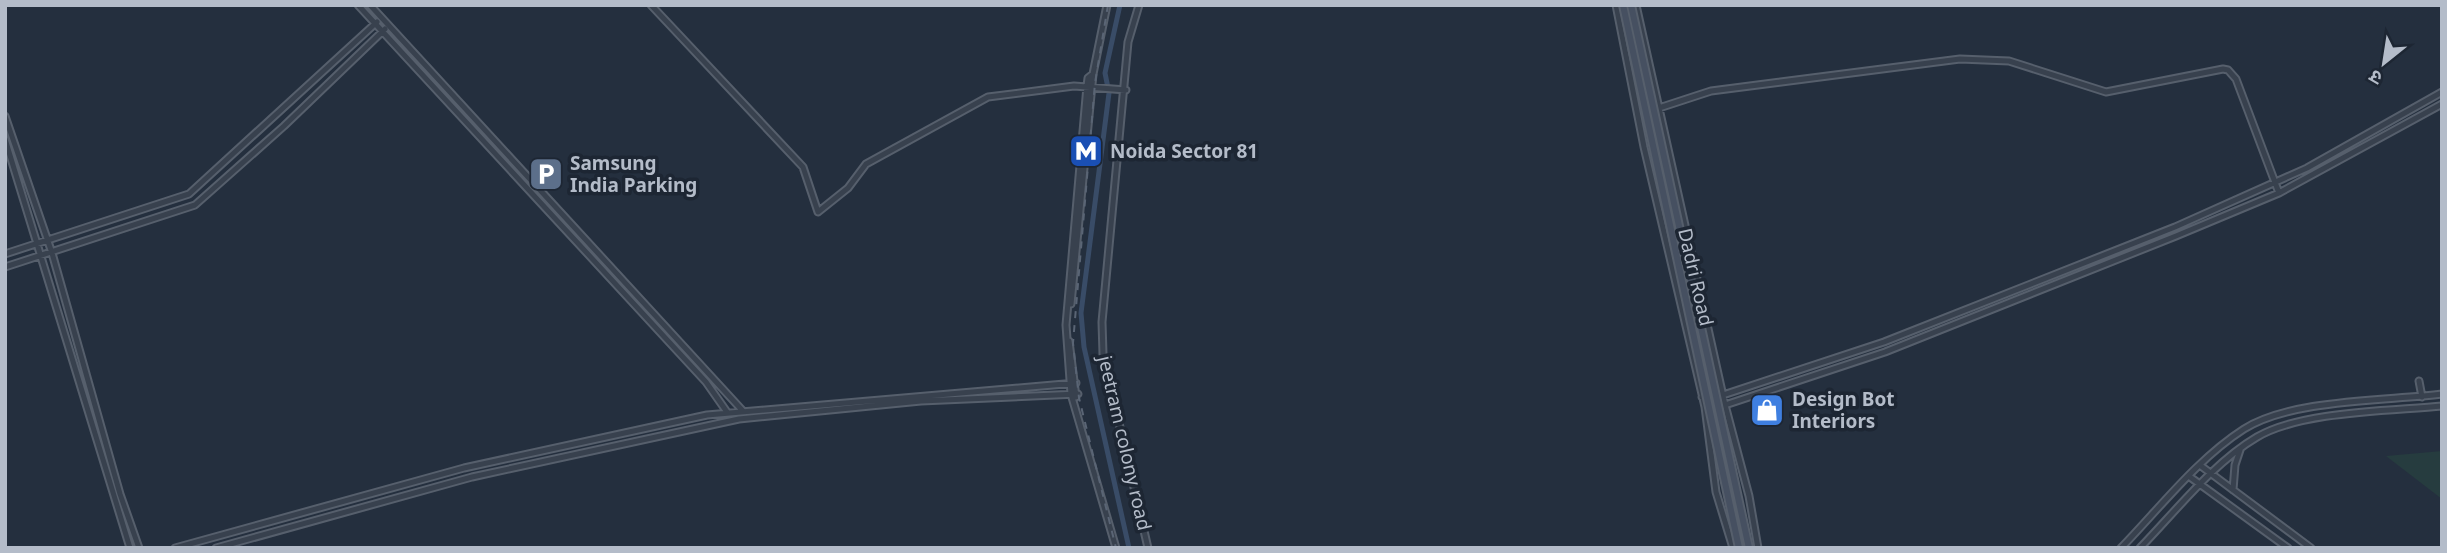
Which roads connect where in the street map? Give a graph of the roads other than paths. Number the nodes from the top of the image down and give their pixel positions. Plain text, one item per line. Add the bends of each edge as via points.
1 (358, 5) edge
2 (370, 5) edge
3 (651, 5) edge
4 (1107, 5) edge
5 (1139, 5) edge
6 (1616, 5) edge
7 (1623, 5) edge
8 (1631, 5) edge
9 (1636, 5) edge
10 (382, 18) junction
11 (375, 23) junction
12 (389, 25) junction
13 (382, 31) junction
14 (1090, 86) junction
15 (1126, 90) junction
16 (2442, 92) edge
17 (2442, 104) edge
18 (1659, 107) junction
19 (5, 116) edge
20 (5, 139) edge
21 (2274, 179) junction
22 (2279, 193) junction
23 (48, 240) junction
24 (37, 244) junction
25 (52, 253) junction
26 (5, 254) edge
27 (42, 256) junction
28 (5, 267) edge
29 (2419, 381) dead end
30 (1073, 383) junction
31 (2442, 394) edge
32 (1723, 395) junction
33 (1074, 396) junction
34 (1702, 397) junction
35 (2422, 397) junction
36 (1724, 405) junction
37 (2442, 406) edge
38 (1705, 407) junction
39 (741, 409) junction
40 (727, 412) junction
41 (747, 418) junction
42 (732, 421) junction
43 (2240, 450) junction
44 (2201, 466) junction
45 (2213, 474) junction
46 (2190, 477) junction
47 (2201, 485) junction
48 (2233, 490) junction
49 (130, 548) edge
50 (139, 548) edge
51 (175, 548) edge
52 (216, 548) edge
53 (1116, 548) edge
54 (1148, 548) edge
55 (1733, 548) edge
56 (1739, 548) edge
57 (1749, 548) edge
58 (1758, 548) edge
59 (2121, 548) edge
60 (2140, 548) edge
61 (2288, 548) edge
62 (2311, 548) edge

1 - 11 street
2 - 10 street
3 - 14 street via 803,167 818,212 848,188 866,164 988,97
4 - 14 street via 1093,74 1088,78
5 - 15 street, jeetram colony road via 1128,42
6 - 34 street, Dadri Road
7 - 56 main road, bridge
8 - 57 main road, bridge
9 - 18 street, Dadri Road
10 - 11 street
10 - 12 street
11 - 13 street
11 - 23 street via 189,194
12 - 13 street
12 - 39 street
13 - 25 street via 195,205
13 - 40 street via 706,382
14 - 15 street
14 - 30 street via 1066,326
15 - 54 street, jeetram colony road via 1104,289 1103,354
16 - 21 street
17 - 22 street
18 - 21 street via 1711,91 1960,59 2010,61 2106,92 2223,69 2236,79
18 - 32 street, Dadri Road
19 - 23 street
20 - 24 street
21 - 22 street
21 - 32 street via 1942,320
22 - 36 street via 1885,352
23 - 24 street
23 - 25 street
24 - 26 street
24 - 27 street
25 - 27 street
25 - 50 street
27 - 28 street
27 - 49 street
29 - 35 street
30 - 33 street
30 - 39 street
31 - 35 street
32 - 34 street
32 - 36 street, Dadri Road
33 - 41 street via 921,401
33 - 53 street
34 - 38 street, Dadri Road
35 - 44 street via 2282,413 2243,429
36 - 38 street
36 - 58 street, Dadri Road
37 - 43 street via 2299,421 2266,432
38 - 55 street, Dadri Road via 1716,492
39 - 40 street
39 - 41 street
40 - 42 street
40 - 51 street via 464,468
41 - 42 street
42 - 52 street via 472,477
43 - 45 street
43 - 48 street
44 - 45 street
44 - 46 street
45 - 47 street
45 - 48 street
46 - 47 street
46 - 59 street
47 - 60 street
47 - 61 street
48 - 62 street

